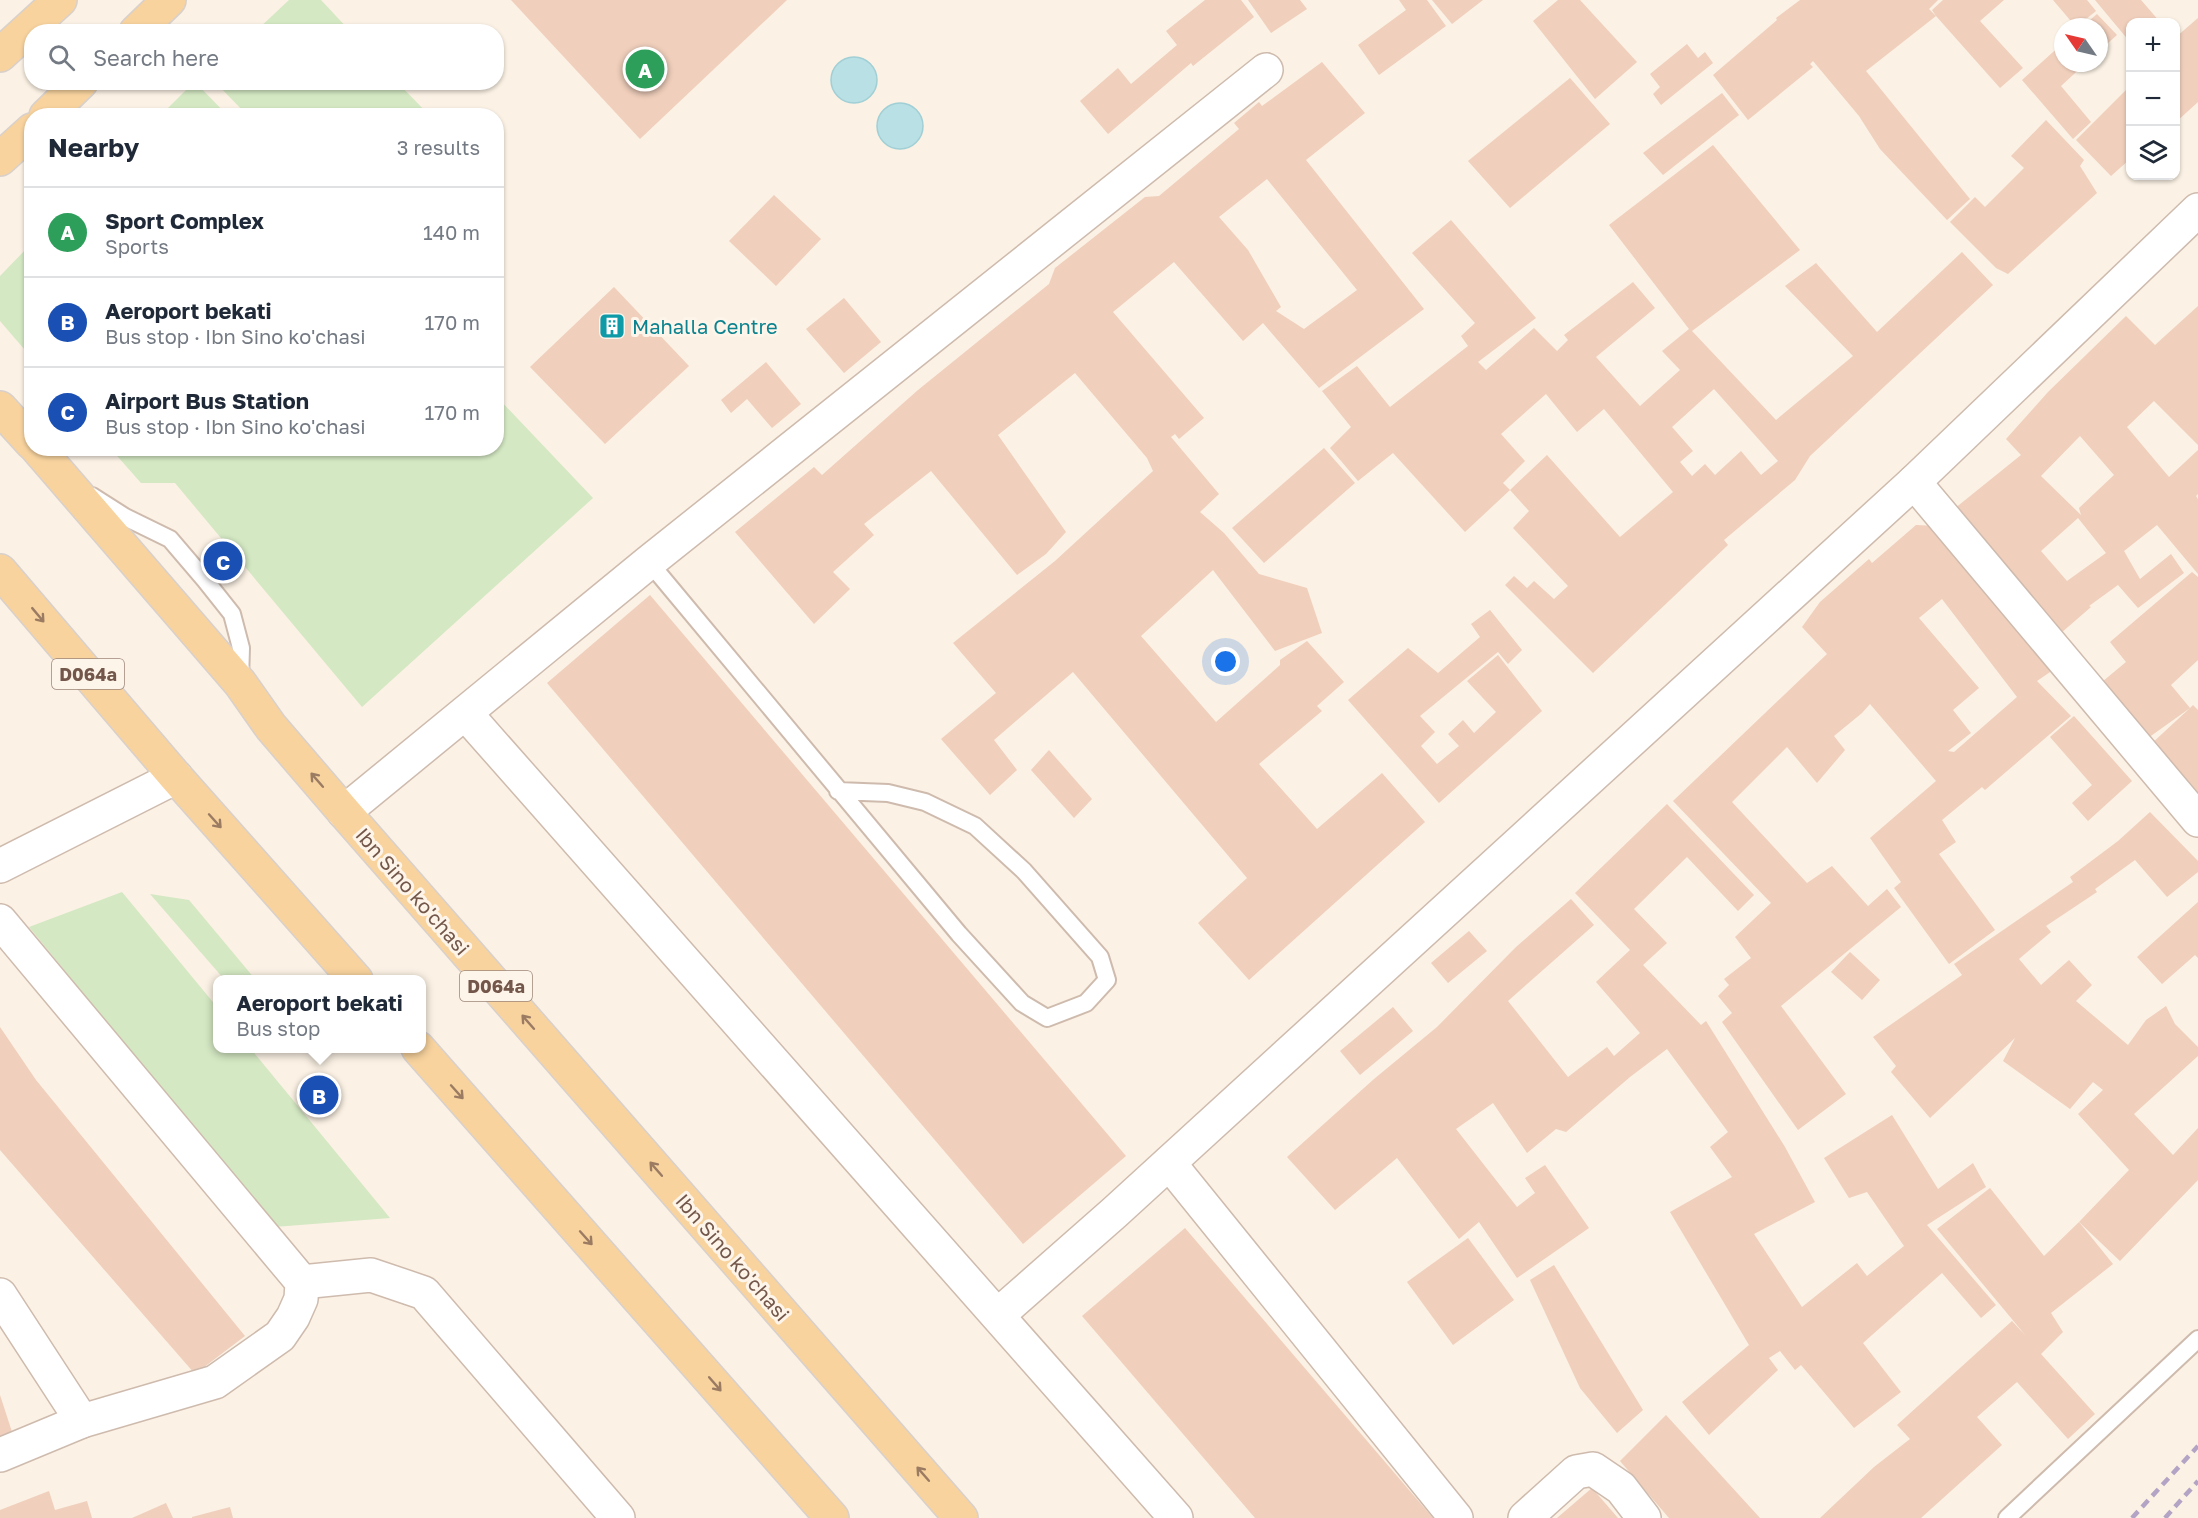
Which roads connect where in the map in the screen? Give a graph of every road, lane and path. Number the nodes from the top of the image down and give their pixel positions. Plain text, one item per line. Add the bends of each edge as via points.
1 (60, 0) edge
2 (169, 0) edge
3 (34, 24) edge
4 (144, 24) edge
5 (24, 33) edge
6 (0, 55) edge
7 (1266, 70) dead end
8 (73, 90) edge
9 (54, 108) edge
10 (24, 137) edge
11 (0, 159) edge
12 (2198, 210) edge
13 (0, 408) edge
14 (24, 434) edge
15 (44, 456) edge
16 (1914, 482) junction
17 (649, 562) junction
18 (0, 570) edge
19 (466, 714) junction
20 (176, 777) junction
21 (838, 791) junction
22 (344, 812) junction
23 (2198, 820) edge
24 (0, 866) edge
25 (0, 921) edge
26 (352, 975) edge
27 (422, 1053) edge
28 (1169, 1163) junction
29 (302, 1282) junction
30 (0, 1295) edge
31 (998, 1315) junction
32 (2198, 1338) edge
33 (82, 1421) junction
34 (0, 1455) edge
35 (618, 1518) edge
36 (832, 1518) edge
37 (961, 1518) edge
38 (1176, 1518) edge
39 (1456, 1518) edge
40 (1525, 1518) edge
41 (1644, 1518) edge
42 (2007, 1518) edge

1 - 3 main road
2 - 4 main road
5 - 6 main road
7 - 17 street
8 - 9 main road
10 - 11 main road
12 - 16 street
13 - 14 main road
22 -> 15 main road, Ibn Sino ko'chasi / D064a via 240,683
16 - 23 street
16 - 28 street
17 - 19 street
17 - 21 lane
18 -> 20 main road, D064a
19 - 22 street
19 - 31 street
20 - 24 street
20 -> 26 main road, D064a
21 - 21 lane via 888,792 925,802 975,826 1024,871 1100,957 1107,980 1086,1003 1047,1018 1022,1003
37 -> 22 main road, Ibn Sino ko'chasi / D064a
25 - 29 street
27 -> 36 main road
28 - 31 street
28 - 39 street
29 - 33 street via 301,1299 280,1336 215,1382
29 - 35 street via 371,1275 424,1293
30 - 33 street
31 - 38 street
32 - 42 lane
33 - 34 street
40 - 41 street via 1576,1472 1593,1469 1621,1488

